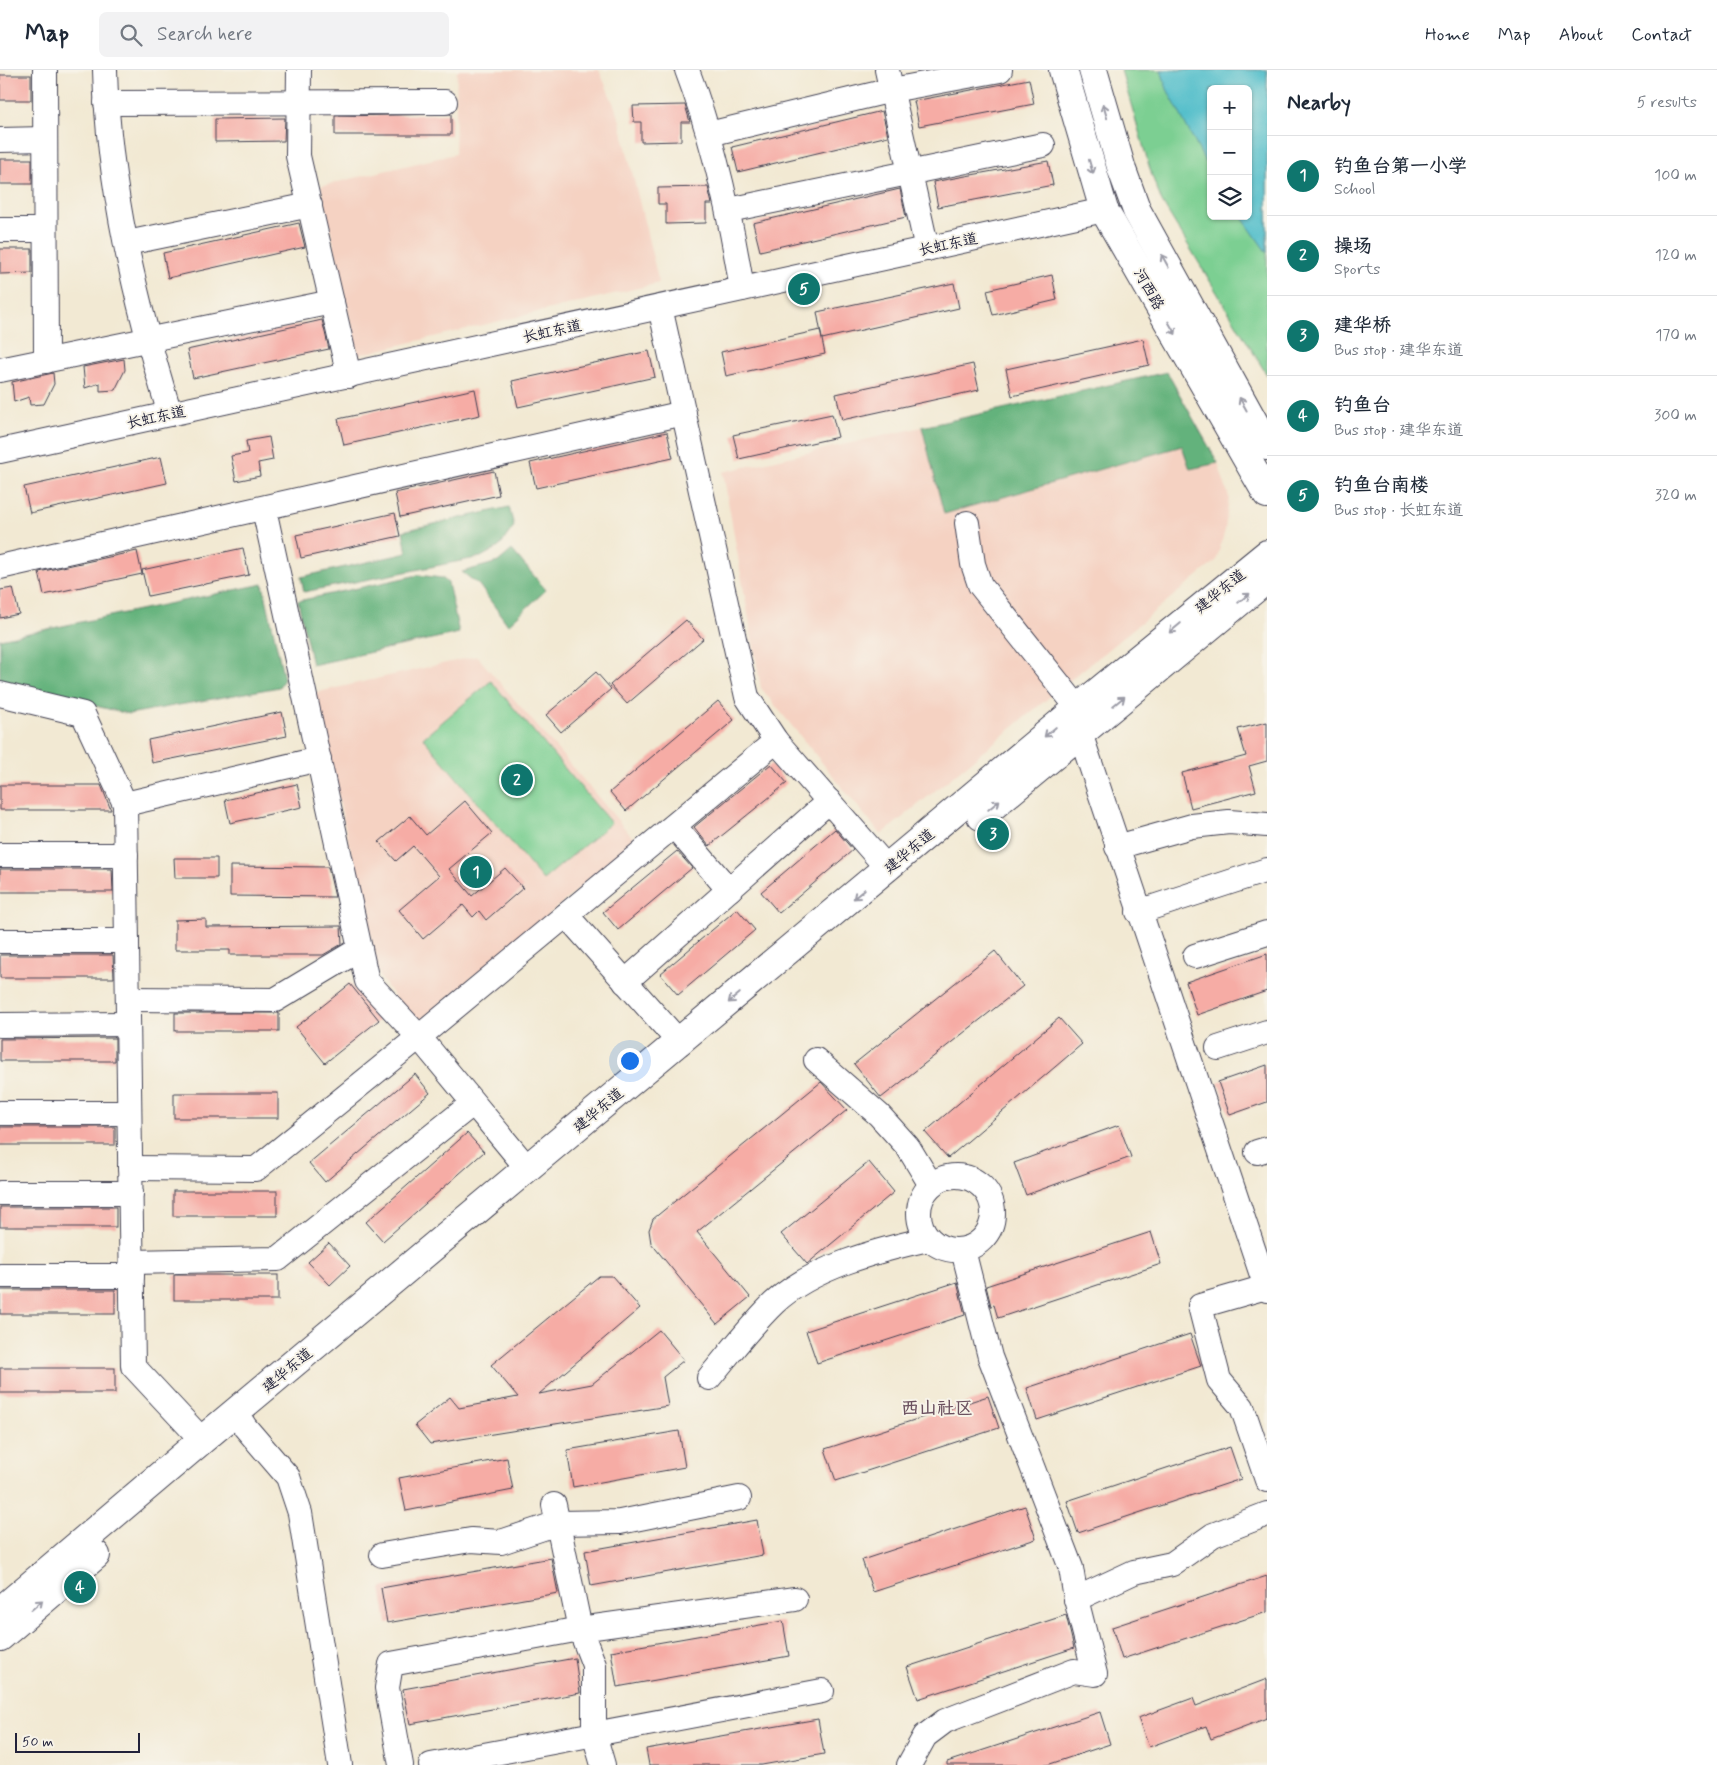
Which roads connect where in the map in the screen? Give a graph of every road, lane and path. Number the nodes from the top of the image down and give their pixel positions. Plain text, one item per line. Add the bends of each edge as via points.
1 (45, 70) edge
2 (105, 70) edge
3 (300, 70) edge
4 (687, 70) edge
5 (1000, 70) edge
6 (1063, 70) edge
7 (1093, 70) edge
8 (889, 80) edge
9 (445, 102) dead end
10 (106, 103) junction
11 (299, 103) junction
12 (709, 134) junction
13 (45, 139) junction
14 (0, 140) edge
15 (1043, 145) dead end
16 (910, 173) junction
17 (310, 205) junction
18 (728, 210) junction
19 (1104, 210) junction
20 (0, 230) edge
21 (45, 230) junction
22 (127, 243) junction
23 (926, 249) junction
24 (742, 289) junction
25 (332, 302) junction
26 (660, 307) junction
27 (147, 340) junction
28 (46, 361) junction
29 (0, 370) edge
30 (349, 376) junction
31 (684, 413) junction
32 (170, 414) junction
33 (1267, 446) edge
34 (0, 451) edge
35 (1267, 494) edge
36 (264, 509) junction
37 (966, 523) dead end
38 (1267, 554) edge
39 (0, 567) edge
40 (1267, 579) edge
41 (0, 694) edge
42 (1079, 721) junction
43 (776, 741) junction
44 (319, 759) junction
45 (829, 802) junction
46 (125, 804) junction
47 (1267, 824) edge
48 (674, 826) junction
49 (1117, 846) junction
50 (0, 855) edge
51 (126, 855) junction
52 (888, 869) junction
53 (1267, 870) edge
54 (729, 890) junction
55 (1138, 912) junction
56 (566, 916) junction
57 (1267, 933) edge
58 (0, 941) edge
59 (127, 941) junction
60 (360, 949) junction
61 (1195, 956) dead end
62 (625, 982) junction
63 (128, 999) junction
64 (128, 1024) junction
65 (0, 1025) edge
66 (1267, 1032) edge
67 (420, 1037) junction
68 (680, 1043) junction
69 (1218, 1048) dead end
70 (816, 1060) dead end
71 (472, 1104) junction
72 (0, 1113) edge
73 (130, 1113) junction
74 (130, 1168) junction
75 (528, 1169) junction
76 (931, 1186) junction
77 (0, 1193) edge
78 (131, 1193) junction
79 (928, 1238) junction
80 (964, 1250) junction
81 (132, 1269) junction
82 (0, 1276) edge
83 (1266, 1288) edge
84 (709, 1378) dead end
85 (240, 1420) junction
86 (202, 1440) junction
87 (1267, 1480) edge
88 (739, 1498) dead end
89 (556, 1514) junction
90 (1267, 1514) edge
91 (382, 1555) dead end
92 (795, 1599) dead end
93 (1076, 1600) junction
94 (0, 1611) edge
95 (580, 1629) junction
96 (0, 1637) edge
97 (822, 1691) dead end
98 (594, 1734) junction
99 (340, 1765) edge
100 (401, 1765) edge
101 (432, 1765) edge
102 (603, 1765) edge
103 (909, 1765) edge

1 - 13 street
2 - 10 street
3 - 11 street
4 - 12 street
5 - 8 street
6 -> 19 main road, 河西路
33 -> 7 main road, 河西路 via 1137,211
8 - 12 street
8 - 16 street
9 - 11 street
10 - 11 street
10 - 22 street via 110,158
11 - 17 street via 298,156
12 - 18 street
13 - 14 street
13 - 21 street
15 - 16 street
16 - 18 street
16 - 23 street
17 - 22 street
17 - 25 street
18 - 24 street
19 - 23 street, 长虹东道
19 -> 35 main road, 河西路
20 - 21 street
21 - 28 street
22 - 27 street
23 - 24 street, 长虹东道
24 - 26 street, 长虹东道
25 - 27 street
25 - 30 street
26 - 30 street, 长虹东道
26 - 31 street
27 - 28 street
27 - 32 street
28 - 29 street
30 - 32 street, 长虹东道
31 - 36 street
31 - 43 street via 747,697
32 - 34 street, 长虹东道
36 - 39 street
36 - 44 street
37 - 42 street via 980,585
38 -> 42 main road, 建华东道
42 -> 40 main road, 建华东道
41 - 46 street via 83,714
42 - 49 street
42 -> 52 main road, 建华东道
85 -> 42 main road, 建华东道
43 - 45 street
43 - 48 street
44 - 46 street
44 - 60 street
45 - 52 street
45 - 54 street
46 - 51 street
47 - 49 street via 1229,822 1192,826
48 - 54 street
48 - 56 street
49 - 55 street
50 - 51 street
51 - 59 street
52 -> 68 main road, 建华东道
53 - 55 street
54 - 62 street
55 - 83 street
56 - 62 street
56 - 67 street
57 - 61 street
58 - 59 street
59 - 63 street
60 - 63 street via 275,1000
60 - 67 street via 367,981
62 - 68 street
63 - 64 street
64 - 65 street
64 - 73 street
66 - 69 street
67 - 71 street
67 - 74 street via 256,1169
68 - 75 main road, 建华东道
70 - 76 street via 908,1147
71 - 75 street
71 - 81 street via 278,1259
72 - 73 street
73 - 74 street
74 - 78 street
75 - 85 main road, 建华东道
76 - 79 street via 923,1194 919,1211 921,1228
76 - 80 street via 941,1179 966,1177 977,1182 992,1202 991,1227 975,1246
77 - 78 street
78 - 81 street
79 - 80 street via 938,1247
79 - 84 street via 871,1252 810,1279 775,1302
80 - 93 street via 990,1357 1071,1568
81 - 82 street
81 - 86 street via 133,1366
83 - 87 street via 1200,1306 1219,1380 1242,1407
85 - 86 main road, 建华东道
96 -> 85 main road, 建华东道
85 - 99 street via 288,1477 300,1513
86 - 94 main road, 建华东道
88 - 89 street via 620,1522
89 - 91 street via 501,1542 471,1540
89 - 95 street
90 - 93 street via 1213,1535 1172,1564 1134,1572
92 - 95 street
93 - 103 street via 1096,1674 1074,1671 945,1721 925,1736
95 - 98 street via 594,1665
95 - 100 street via 391,1664 387,1688
97 - 98 street
98 - 101 street
98 - 102 street

